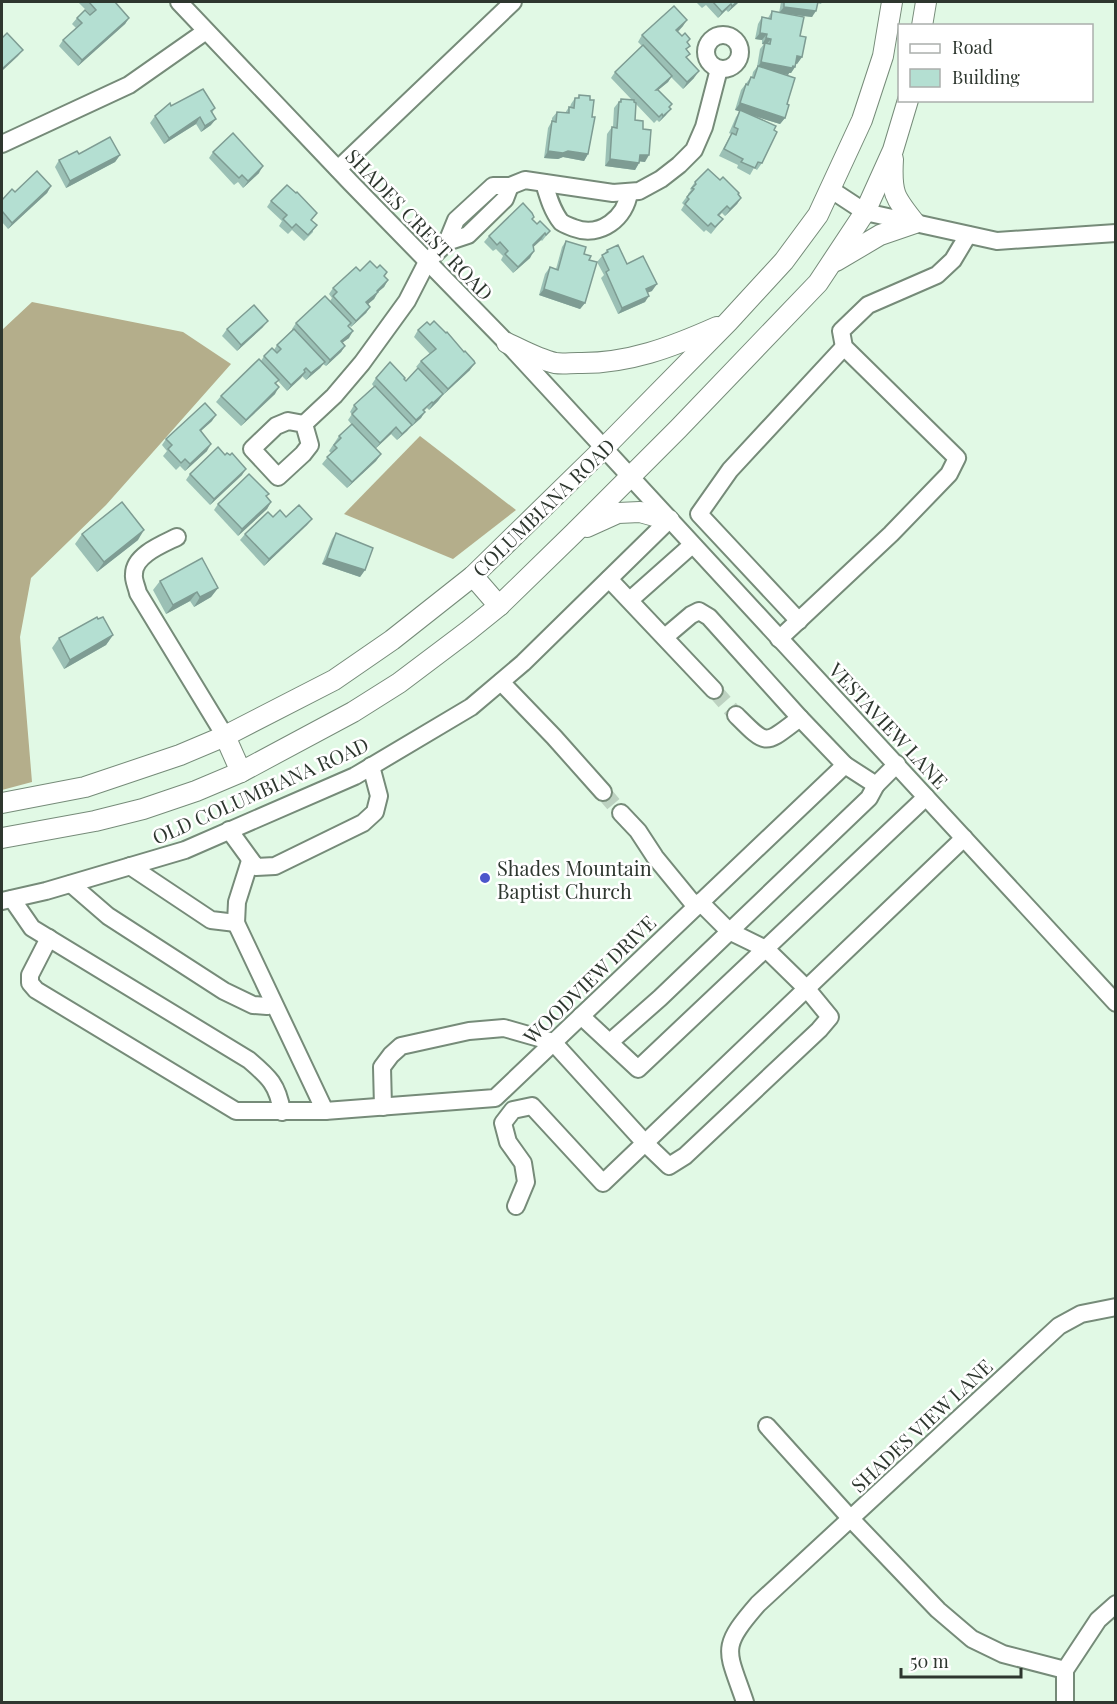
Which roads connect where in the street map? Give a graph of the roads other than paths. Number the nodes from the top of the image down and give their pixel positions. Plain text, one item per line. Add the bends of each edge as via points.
1 (179, 2) edge
2 (513, 2) edge
3 (892, 2) edge
4 (926, 2) edge
5 (922, 24) edge
6 (206, 32) junction
7 (719, 69) dead end
8 (907, 102) edge
9 (2, 144) edge
10 (893, 150) junction
11 (338, 169) junction
12 (544, 183) junction
13 (830, 189) junction
14 (629, 192) junction
15 (865, 212) junction
16 (915, 224) junction
17 (968, 235) junction
18 (1114, 236) edge
19 (427, 262) junction
20 (829, 266) junction
21 (728, 322) junction
22 (507, 343) junction
23 (844, 347) junction
24 (304, 424) dead end
25 (604, 448) junction
26 (631, 476) junction
27 (699, 514) junction
28 (674, 526) junction
29 (574, 533) junction
30 (177, 537) dead end
31 (692, 545) junction
32 (747, 566) junction
33 (473, 576) junction
34 (609, 579) junction
35 (728, 584) junction
36 (630, 600) junction
37 (499, 606) junction
38 (798, 621) junction
39 (665, 637) junction
40 (780, 639) junction
41 (501, 682) junction
42 (714, 690) tunnel mouth
43 (736, 715) tunnel mouth
44 (800, 718) junction
45 (225, 736) junction
46 (897, 764) junction
47 (845, 765) junction
48 (372, 766) junction
49 (241, 772) junction
50 (872, 791) junction
51 (603, 792) tunnel mouth
52 (926, 797) junction
53 (2, 803) edge
54 (621, 813) tunnel mouth
55 (229, 831) junction
56 (2, 838) edge
57 (964, 838) junction
58 (250, 861) junction
59 (130, 866) junction
60 (71, 884) junction
61 (7, 900) edge
62 (698, 905) junction
63 (236, 923) junction
64 (729, 931) junction
65 (49, 938) junction
66 (766, 949) junction
67 (807, 989) junction
68 (273, 1003) junction
69 (1116, 1003) edge
70 (581, 1016) junction
71 (553, 1042) junction
72 (610, 1042) junction
73 (383, 1107) junction
74 (325, 1111) junction
75 (282, 1112) junction
76 (645, 1143) junction
77 (516, 1206) dead end
78 (1116, 1307) edge
79 (766, 1426) dead end
80 (851, 1519) junction
81 (1116, 1604) edge
82 (1065, 1671) junction
83 (745, 1702) edge
84 (1065, 1702) edge

1 - 6 street, SHADES CREST ROAD
2 - 11 street
3 - 13 main road, COLUMBIANA ROAD via 883,56 866,110
4 - 5 main road
6 - 9 street via 129,85
6 - 11 street, SHADES CREST ROAD
7 - 14 street via 694,150 661,179
8 - 10 main road, COLUMBIANA ROAD
10 - 15 main road, COLUMBIANA ROAD
10 - 16 main road via 892,186
11 - 19 street, SHADES CREST ROAD
12 - 14 street
12 - 14 street via 563,224 579,230 597,230 612,224 625,208
12 - 19 street via 525,180 510,186 493,186 456,220 447,242
13 - 15 street
13 - 21 main road, COLUMBIANA ROAD via 818,215 784,261
15 - 16 street
15 - 20 main road, COLUMBIANA ROAD
16 - 17 street
16 - 20 main road via 880,235
17 - 18 street via 997,241
17 - 23 street via 953,260 937,276 868,305 841,331
19 - 22 street, SHADES CREST ROAD
19 - 24 street via 407,301 362,363
20 - 26 main road, COLUMBIANA ROAD via 818,284
21 - 22 main road via 623,361 556,363
21 - 25 main road, COLUMBIANA ROAD
22 - 25 street, SHADES CREST ROAD
23 - 27 street, OLD COLUMBIANA ROAD via 730,470
23 - 38 street via 957,458 949,474 913,511
25 - 26 street, SHADES CREST ROAD
25 - 33 main road, COLUMBIANA ROAD
26 - 28 street, VESTAVIEW LANE
26 - 29 main road, COLUMBIANA ROAD
27 - 28 street, OLD COLUMBIANA ROAD
27 - 32 street
28 - 29 main road via 640,512 618,513
28 - 31 street, VESTAVIEW LANE
28 - 34 street, OLD COLUMBIANA ROAD
29 - 37 main road, COLUMBIANA ROAD
30 - 45 street via 145,555 133,573 138,593
31 - 35 street, VESTAVIEW LANE
31 - 36 street
32 - 35 street
32 - 38 street
33 - 37 main road
33 - 45 main road, COLUMBIANA ROAD via 334,680
34 - 36 street
34 - 41 street, OLD COLUMBIANA ROAD
35 - 40 street, VESTAVIEW LANE
36 - 39 street
37 - 49 main road, COLUMBIANA ROAD via 399,682 300,742
38 - 40 street
39 - 42 street
39 - 44 street via 699,611 709,617
40 - 46 street, VESTAVIEW LANE
41 - 48 street, OLD COLUMBIANA ROAD via 471,707
41 - 51 street
43 - 44 street via 759,738 766,739
44 - 47 street
45 - 49 main road
45 - 53 main road, COLUMBIANA ROAD via 85,788
46 - 50 street
46 - 52 street, VESTAVIEW LANE
47 - 50 street
47 - 62 street, WOODVIEW DRIVE
48 - 55 street, OLD COLUMBIANA ROAD
48 - 58 street via 379,796 375,812 363,823 275,866 256,867
49 - 56 main road, COLUMBIANA ROAD via 143,809
50 - 64 street
52 - 57 street, VESTAVIEW LANE
52 - 66 street
54 - 62 street
55 - 58 street
55 - 59 street, OLD COLUMBIANA ROAD via 185,850
57 - 67 street
57 - 69 street, VESTAVIEW LANE
58 - 63 street via 237,902
59 - 60 street, OLD COLUMBIANA ROAD
59 - 63 street via 212,920
60 - 61 street, OLD COLUMBIANA ROAD
60 - 68 street via 108,916 224,991 253,1005
61 - 65 street via 32,928
62 - 64 street
62 - 70 street, WOODVIEW DRIVE
63 - 68 street
64 - 66 street
64 - 72 street
65 - 75 street via 249,1060 276,1087
65 - 75 street, WOODVIEW DRIVE via 30,975 36,990 236,1111
66 - 67 street
66 - 72 street via 638,1069
67 - 76 street
67 - 76 street via 830,1017 819,1030 685,1156 669,1166
68 - 74 street
70 - 71 street, WOODVIEW DRIVE
70 - 72 street
71 - 73 street, WOODVIEW DRIVE via 495,1098
71 - 73 street via 504,1028 469,1031 401,1046 382,1067
71 - 76 street
73 - 74 street, WOODVIEW DRIVE
74 - 75 street, WOODVIEW DRIVE
76 - 77 street via 603,1183 532,1106 513,1110 503,1124 508,1142 523,1163 526,1182
78 - 80 street, SHADES VIEW LANE via 1081,1314 1059,1326
79 - 80 street
80 - 82 street via 938,1610 972,1639 1003,1654
80 - 83 street, SHADES VIEW LANE via 738,1627 729,1654
81 - 82 street via 1098,1620
82 - 84 street

